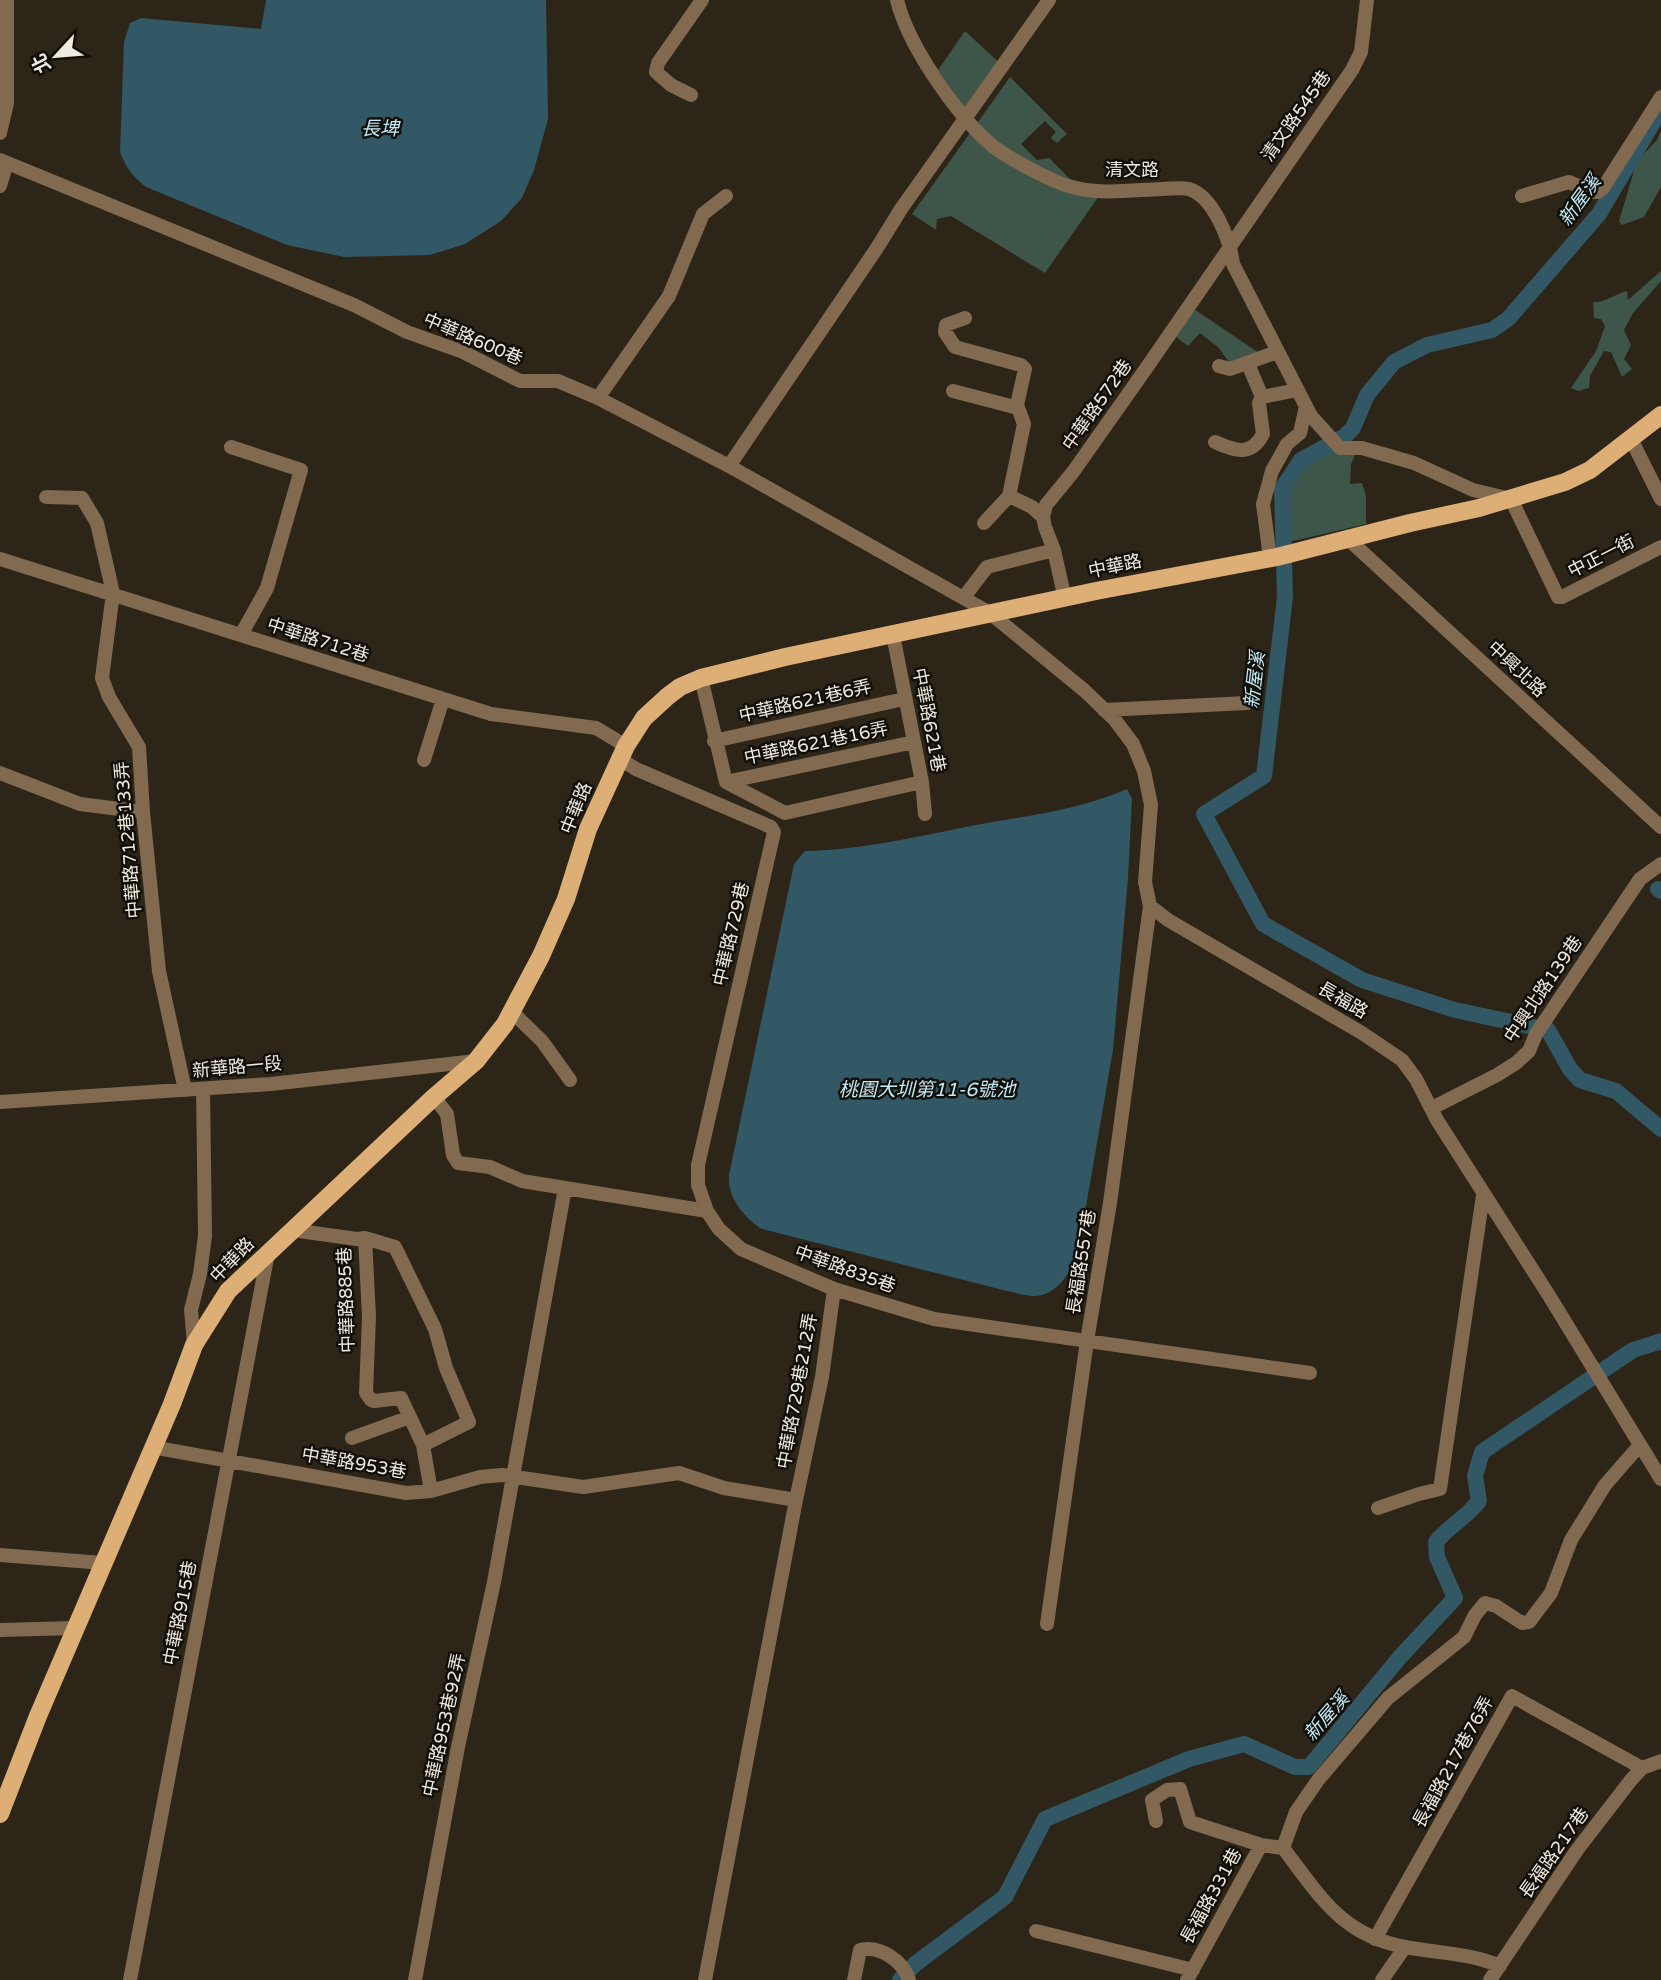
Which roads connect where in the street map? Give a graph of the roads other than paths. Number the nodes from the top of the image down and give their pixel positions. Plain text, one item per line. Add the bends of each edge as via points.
1 (8, 0) edge
2 (702, 0) edge
3 (897, 0) edge
4 (1049, 0) edge
5 (1367, 0) edge
6 (3, 57) edge
7 (691, 95) dead end
8 (1661, 97) edge
9 (965, 118) junction
10 (0, 133) edge
11 (0, 160) edge
12 (0, 166) edge
13 (0, 186) edge
14 (726, 196) dead end
15 (1522, 196) dead end
16 (1230, 243) junction
17 (965, 318) dead end
18 (1277, 352) junction
19 (1248, 364) junction
20 (1219, 366) dead end
21 (1297, 390) junction
22 (953, 391) dead end
23 (1262, 397) junction
24 (598, 398) junction
25 (1306, 406) junction
26 (1018, 408) junction
27 (1661, 415) edge
28 (1631, 439) junction
29 (1215, 442) dead end
30 (231, 447) dead end
31 (729, 466) junction
32 (1009, 496) junction
33 (46, 497) dead end
34 (1511, 499) junction
35 (1661, 499) edge
36 (1043, 517) junction
37 (984, 523) dead end
38 (1348, 538) junction
39 (1661, 547) edge
40 (1054, 550) junction
41 (1279, 556) junction
42 (0, 559) edge
43 (113, 593) junction
44 (964, 597) junction
45 (1065, 599) junction
46 (990, 613) junction
47 (241, 635) junction
48 (893, 635) junction
49 (701, 678) junction
50 (443, 699) junction
51 (904, 699) junction
52 (1247, 703) dead end
53 (1104, 710) junction
54 (715, 741) junction
55 (914, 742) junction
56 (623, 752) junction
57 (424, 760) dead end
58 (0, 773) edge
59 (726, 782) junction
60 (922, 782) junction
61 (143, 812) junction
62 (925, 814) dead end
63 (1661, 827) edge
64 (1661, 863) edge
65 (1150, 906) junction
66 (512, 1012) junction
67 (476, 1061) junction
68 (570, 1080) dead end
69 (203, 1089) junction
70 (185, 1090) junction
71 (434, 1097) junction
72 (0, 1102) edge
73 (1432, 1108) junction
74 (565, 1188) junction
75 (1483, 1195) junction
76 (707, 1212) junction
77 (292, 1230) junction
78 (365, 1238) junction
79 (268, 1253) junction
80 (834, 1289) junction
81 (1087, 1341) junction
82 (194, 1345) junction
83 (1310, 1373) dead end
84 (410, 1417) junction
85 (352, 1438) dead end
86 (423, 1445) junction
87 (1640, 1445) junction
88 (152, 1447) junction
89 (229, 1460) junction
90 (513, 1477) junction
91 (1661, 1479) edge
92 (431, 1491) junction
93 (796, 1500) junction
94 (1378, 1508) dead end
95 (0, 1555) edge
96 (103, 1563) junction
97 (1046, 1624) dead end
98 (75, 1628) junction
99 (0, 1630) edge
100 (1661, 1761) edge
101 (1642, 1768) junction
102 (0, 1814) edge
103 (1156, 1821) dead end
104 (1261, 1845) junction
105 (1283, 1848) junction
106 (1036, 1931) dead end
107 (1375, 1939) junction
108 (1405, 1947) junction
109 (1500, 1966) junction
110 (1190, 1975) edge
111 (908, 1976) edge
112 (130, 1980) edge
113 (415, 1980) edge
114 (705, 1980) edge
115 (854, 1980) edge
116 (1382, 1980) edge
117 (1490, 1980) edge

1 - 6 street
2 - 7 street via 656,72
3 - 9 street, 清文路 via 923,58
4 - 9 street
5 - 16 street, 清文路545巷 via 1361,51 1352,70
6 - 10 street via 8,103
8 - 15 street via 1598,192 1569,182
9 - 16 street, 清文路 via 1014,161 1072,187 1194,192 1207,201
9 - 31 street
11 - 24 street, 中華路600巷 via 354,305 520,381 558,381
12 - 13 street via 4,173
14 - 24 street via 703,214 669,296
16 - 18 street, 清文路 via 1233,264
16 - 36 street, 中華路572巷 via 1046,505
17 - 26 street via 946,325 955,348 1025,369
18 - 19 street
18 - 21 street, 清文路
19 - 20 street via 1230,369
19 - 23 street
21 - 23 street
21 - 25 street, 清文路
22 - 26 street
23 - 29 street via 1264,434 1254,447 1235,450
24 - 31 street, 中華路600巷
25 - 34 street, 清文路 via 1340,448 1414,463 1473,490
25 - 41 street via 1300,433 1287,444 1272,471 1264,504
26 - 32 street via 1024,424
27 - 28 main road, 中華路
28 - 34 main road, 中華路 via 1590,470
28 - 35 street
30 - 47 street via 301,470 267,588
31 - 44 street, 中華路600巷
32 - 36 street
32 - 37 street
33 - 43 street via 82,498 97,523
34 - 38 main road, 中華路
34 - 39 street, 中正一街 via 1558,597
36 - 40 street
38 - 41 main road, 中華路
38 - 63 street, 中興北路
40 - 44 street via 987,567
40 - 45 street
41 - 45 main road, 中華路
42 - 43 street, 中華路712巷
43 - 47 street, 中華路712巷
43 - 61 street, 中華路712巷133弄 via 102,678 139,747
44 - 46 street, 中華路600巷
45 - 46 main road, 中華路
46 - 48 main road, 中華路
46 - 53 street
47 - 50 street, 中華路712巷
48 - 49 main road, 中華路
48 - 51 street, 中華路621巷
49 - 54 street
49 - 56 main road, 中華路 via 680,687 644,718
50 - 56 street, 中華路712巷 via 491,714 596,729
50 - 57 street
51 - 54 street, 中華路621巷6弄
51 - 55 street, 中華路621巷
52 - 53 street
53 - 65 street via 1133,744 1144,771 1151,805 1145,882
54 - 59 street
55 - 59 street, 中華路621巷16弄
55 - 60 street, 中華路621巷
56 - 66 main road, 中華路 via 588,829 566,899
56 - 76 street, 中華路729巷 via 636,769 774,832 698,1165 698,1185
58 - 61 street via 80,804
59 - 60 street via 785,813
60 - 62 street, 中華路621巷
61 - 70 street, 中華路712巷133弄 via 159,971
64 - 73 street, 中興北路139巷 via 1640,879 1529,1051 1497,1075
65 - 73 street, 長福路 via 1386,1048 1402,1060
65 - 81 street, 長福路557巷
66 - 67 main road, 中華路
66 - 68 street via 542,1041
67 - 69 street, 新華路一段
67 - 71 main road, 中華路
69 - 70 street, 新華路一段
69 - 82 street via 205,1236 191,1310
70 - 72 street, 新華路一段
71 - 74 street via 447,1114 458,1163
71 - 77 main road, 中華路
73 - 75 street, 長福路
74 - 76 street
74 - 90 street, 中華路953巷92弄
75 - 87 street, 長福路
75 - 94 street via 1440,1489
76 - 80 street, 中華路835巷 via 741,1249
77 - 78 street, 中華路885巷
77 - 79 main road, 中華路
78 - 84 street, 中華路885巷 via 366,1393 374,1401 401,1398
78 - 86 street via 395,1247 435,1329 469,1422
79 - 82 main road, 中華路 via 228,1292
79 - 89 street, 中華路915巷
80 - 81 street, 中華路835巷 via 942,1321
80 - 93 street, 中華路729巷212弄 via 822,1377
81 - 83 street, 中華路835巷
81 - 97 street, 長福路557巷
82 - 88 main road, 中華路
84 - 85 street
84 - 86 street
86 - 92 street
87 - 91 street, 長福路
87 - 105 street via 1605,1485 1571,1540 1551,1593 1529,1622 1522,1623 1485,1603 1464,1637 1388,1698 1318,1780 1296,1812
88 - 89 street, 中華路953巷
88 - 96 main road, 中華路
89 - 92 street, 中華路953巷 via 406,1493
89 - 112 street, 中華路915巷
90 - 92 street, 中華路953巷 via 481,1477
90 - 93 street, 中華路953巷 via 583,1487 679,1473 724,1488
90 - 113 street, 中華路953巷92弄
93 - 114 street
95 - 96 street
96 - 98 main road, 中華路
98 - 99 street
98 - 102 main road, 中華路
100 - 101 street
101 - 107 street, 長福路217巷76弄 via 1511,1696
101 - 109 street, 長福路217巷 via 1577,1850
103 - 104 street via 1152,1800 1167,1790 1180,1789 1190,1822
104 - 105 street, 長福路331巷
104 - 110 street, 長福路331巷
105 - 107 street via 1330,1909 1356,1931
106 - 110 street
107 - 108 street
108 - 109 street via 1458,1953
108 - 116 street
109 - 117 street, 長福路217巷
111 - 115 street via 896,1959 866,1948 860,1950

